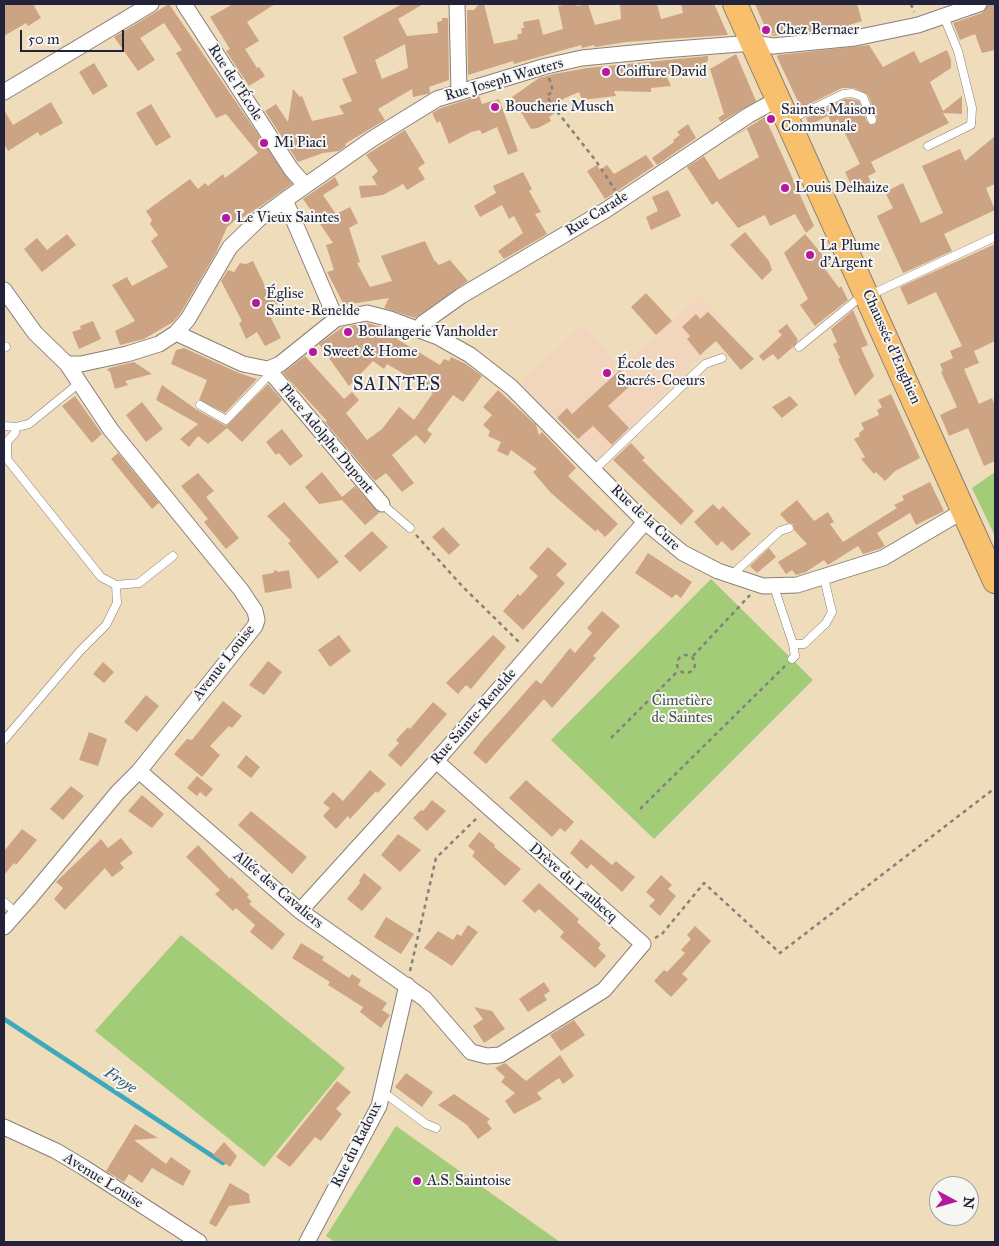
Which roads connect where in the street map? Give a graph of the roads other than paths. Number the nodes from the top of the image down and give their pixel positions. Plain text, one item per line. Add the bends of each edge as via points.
1 (151, 4) edge
2 (184, 4) edge
3 (457, 4) edge
4 (735, 4) edge
5 (979, 4) edge
6 (944, 16) junction
7 (753, 44) junction
8 (4, 92) edge
9 (459, 92) junction
10 (778, 99) junction
11 (788, 120) junction
12 (872, 120) dead end
13 (928, 146) dead end
14 (305, 185) junction
15 (285, 200) junction
16 (995, 237) edge
17 (4, 290) edge
18 (867, 294) junction
19 (336, 319) junction
20 (419, 330) junction
21 (176, 333) junction
22 (799, 346) dead end
23 (722, 358) dead end
24 (66, 364) junction
25 (269, 371) junction
26 (78, 384) junction
27 (200, 405) dead end
28 (4, 426) edge
29 (16, 427) junction
30 (594, 470) junction
31 (382, 504) joint
32 (964, 511) junction
33 (645, 522) junction
34 (410, 528) road end
35 (789, 528) dead end
36 (173, 556) dead end
37 (735, 577) junction
38 (824, 578) junction
39 (995, 581) edge
40 (116, 585) junction
41 (774, 587) junction
42 (793, 644) junction
43 (792, 659) road end
44 (4, 740) edge
45 (436, 761) junction
46 (139, 771) junction
47 (4, 902) edge
48 (300, 911) junction
49 (16, 913) junction
50 (4, 927) edge
51 (407, 984) junction
52 (425, 999) joint
53 (383, 1092) junction
54 (4, 1127) edge
55 (436, 1128) dead end
56 (199, 1242) edge
57 (307, 1242) edge

1 - 8 street
2 - 14 street, Rue de l'École via 291,169
3 - 9 street
4 - 7 main road, Chaussée d'Enghien
5 - 6 street, Rue Joseph Wauters
6 - 7 street, Rue Joseph Wauters via 918,26 855,38 773,46
6 - 13 lane via 958,51 972,108 971,125
7 - 9 street, Rue Joseph Wauters via 582,58
7 - 10 main road, Chaussée d'Enghien
9 - 14 street, Rue Joseph Wauters via 437,99
10 - 11 main road, Chaussée d'Enghien
10 - 20 street, Rue Carade via 461,296
11 - 12 lane via 843,94 852,93 863,97
11 - 18 main road, Chaussée d'Enghien
14 - 15 street, Rue Joseph Wauters
15 - 19 street
15 - 21 street via 230,247 188,319
16 - 18 lane
17 - 24 street, Avenue Louise via 35,333
18 - 22 lane
18 - 32 main road, Chaussée d'Enghien
19 - 20 street, Place Adolphe Dupont via 367,313
19 - 25 street, Place Adolphe Dupont
20 - 30 street, Rue de la Cure via 470,355 511,387
21 - 24 street via 159,344 126,354
21 - 25 street via 243,364
23 - 30 lane via 705,364
24 - 26 street, Avenue Louise
25 - 27 lane, Place Adolphe Dupont via 226,420
25 - 31 street, Place Adolphe Dupont
26 - 29 lane via 30,424
26 - 46 street, Avenue Louise via 111,430 241,590 257,620
28 - 29 lane
29 - 40 lane via 7,442 7,459 100,578
30 - 33 street, Rue de la Cure
31 - 34 lane
32 - 38 street, Rue de la Cure via 883,558
32 - 39 main road, Chaussée d'Enghien
33 - 37 street, Rue de la Cure via 683,553
33 - 45 street, Rue Sainte-Renelde
35 - 37 lane via 780,531 736,571
36 - 40 lane via 139,583
37 - 41 street, Rue de la Cure
38 - 41 street, Rue de la Cure
38 - 42 lane via 832,612 826,623 804,644
40 - 44 lane via 117,603 106,625
41 - 42 lane
42 - 43 lane via 795,656
45 - 48 street, Rue Sainte-Renelde
45 - 52 street, Drève du Laubecq via 642,944 604,990 506,1053 487,1056 471,1052
46 - 48 street, Allée des Cavaliers
46 - 49 street, Avenue Louise
47 - 49 lane
48 - 51 street, Allée des Cavaliers
49 - 50 street, Avenue Louise
51 - 52 street, Allée des Cavaliers
51 - 53 street, Rue du Radoux
53 - 55 lane
53 - 57 street, Rue du Radoux via 379,1106
54 - 56 street, Avenue Louise via 56,1151

